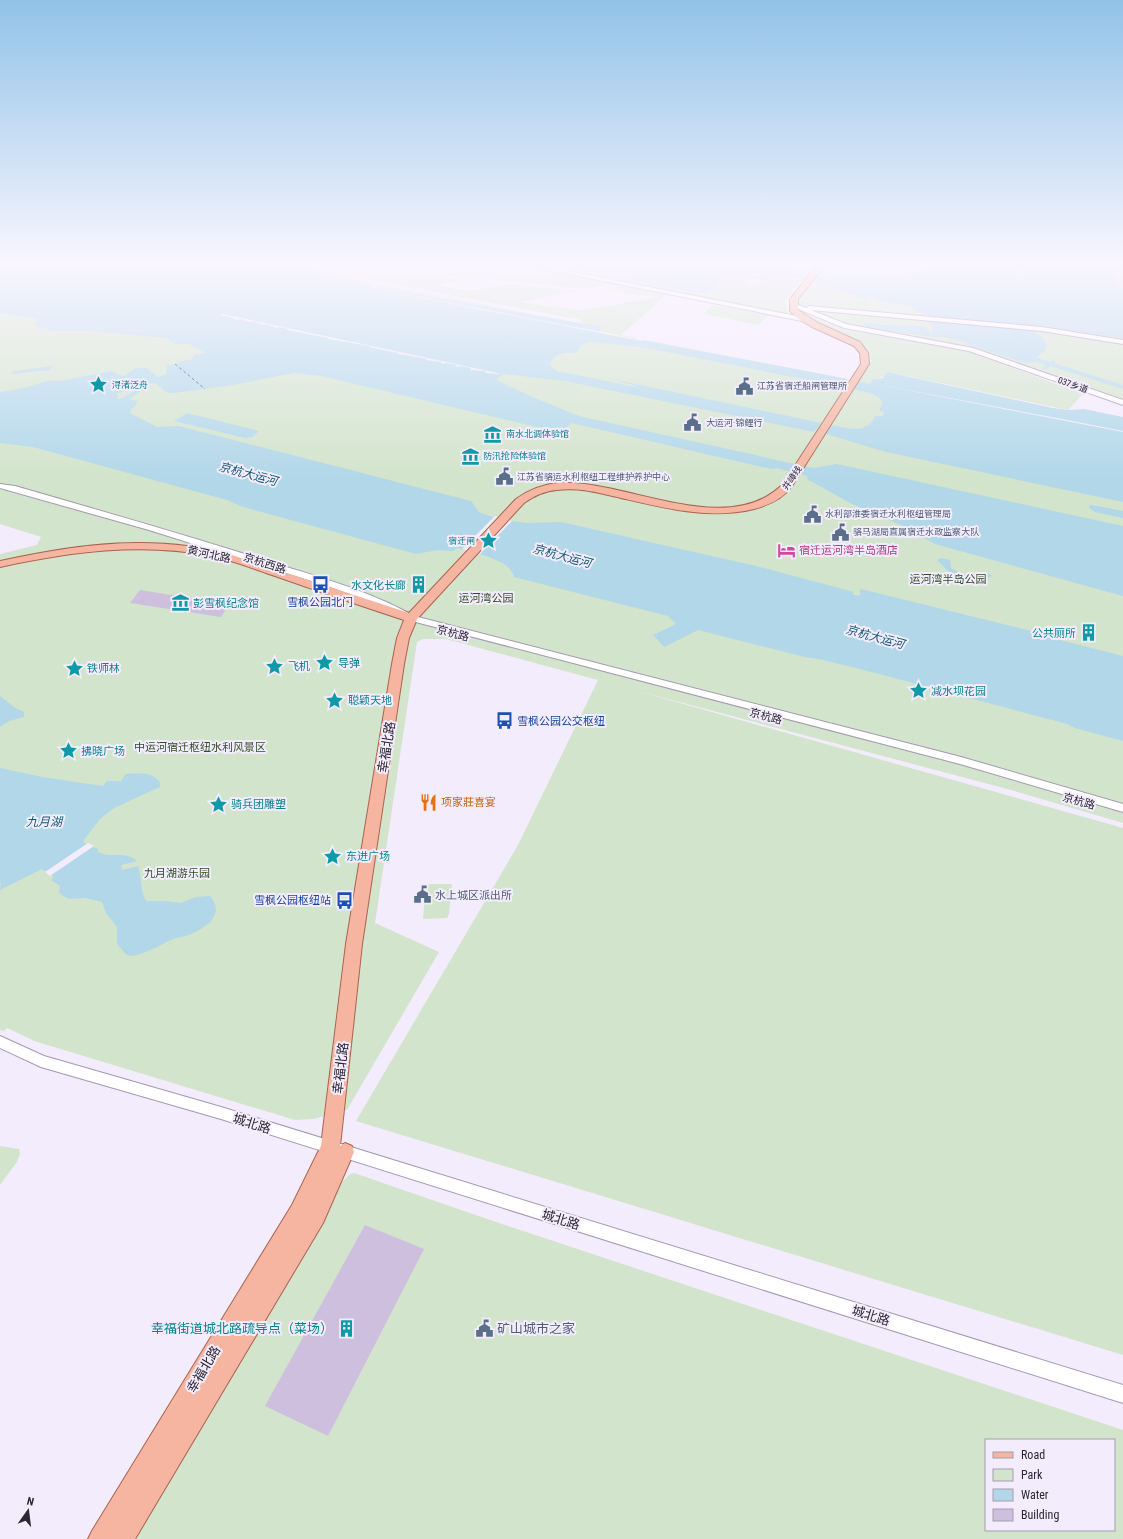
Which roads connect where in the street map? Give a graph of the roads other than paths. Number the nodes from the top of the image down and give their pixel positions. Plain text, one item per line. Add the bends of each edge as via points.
1 (838, 335) edge
2 (892, 335) edge
3 (1078, 335) edge
4 (1123, 342) edge
5 (1123, 403) edge
6 (0, 486) edge
7 (185, 538) junction
8 (176, 542) dead end
9 (465, 561) joint
10 (0, 564) edge
11 (0, 568) edge
12 (409, 621) junction
13 (1123, 808) edge
14 (1123, 814) edge
15 (0, 1042) edge
16 (338, 1149) junction
17 (1123, 1394) edge
18 (100, 1539) edge
19 (122, 1539) edge

1 - 9 main road, 井嶂线 via 863,349 865,364 794,476 771,500 743,508 692,509 587,487 560,486 544,489 520,501
2 - 5 street, 037乡道 via 971,349
3 - 4 street
6 - 7 street, 京杭西路
7 - 8 street via 185,542
7 - 12 street, 京杭西路 via 390,606
9 - 12 main road, 幸福北路
10 - 12 main road, 黄河北路 via 94,547 145,546 196,550 247,563
11 - 12 main road, 黄河北路 via 97,551 146,550 184,553 242,567 380,616
12 - 13 street, 京杭路 via 961,761
12 - 14 street, 京杭路 via 887,748
12 - 16 main road, 幸福北路 via 398,664 354,944
15 - 16 street, 城北路 via 41,1061
16 - 17 street, 城北路
16 - 18 main road, 幸福北路
16 - 19 main road, 幸福北路 via 316,1216

